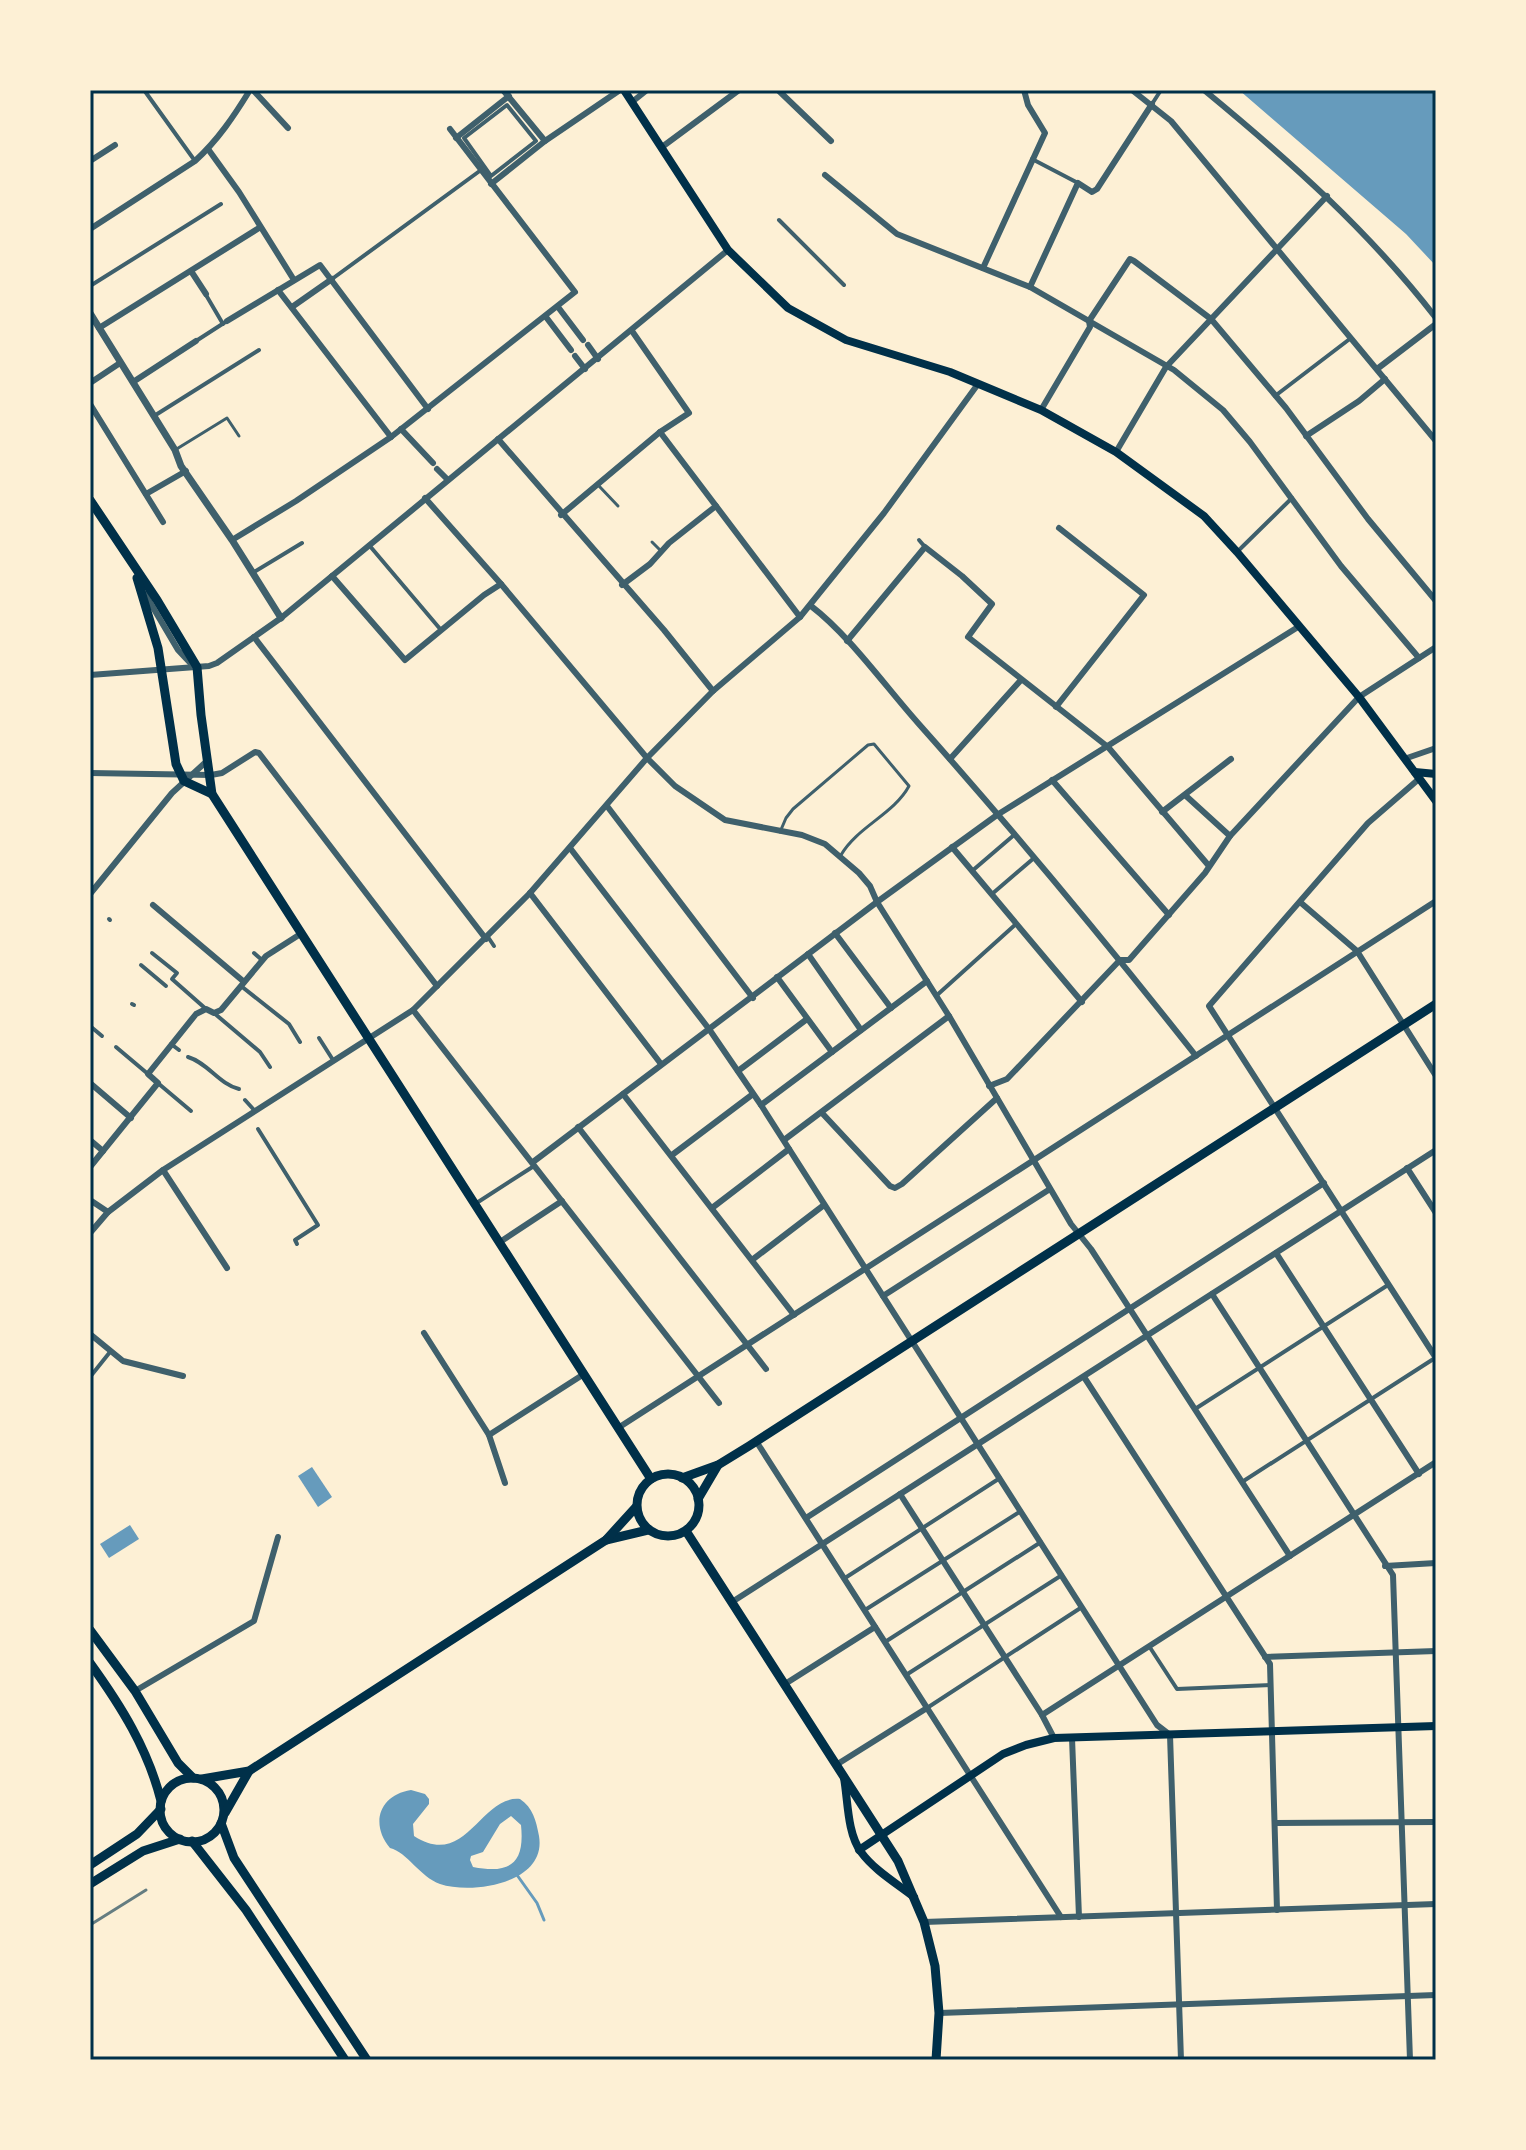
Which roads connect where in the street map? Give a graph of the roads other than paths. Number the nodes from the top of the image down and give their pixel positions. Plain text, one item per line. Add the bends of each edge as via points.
1 (144, 90) edge
2 (252, 90) edge
3 (503, 90) edge
4 (622, 90) edge
5 (647, 90) edge
6 (739, 90) edge
7 (778, 90) edge
8 (1024, 90) edge
9 (1132, 90) edge
10 (1161, 90) edge
11 (1204, 90) edge
12 (509, 96) junction
13 (632, 102) junction
14 (1152, 104) junction
15 (288, 128) dead end
16 (450, 129) dead end
17 (460, 138) junction
18 (545, 141) junction
19 (831, 141) dead end
20 (115, 145) dead end
21 (662, 147) junction
22 (208, 149) junction
23 (90, 161) edge
24 (195, 161) junction
25 (1028, 163) junction
26 (481, 170) junction
27 (825, 175) dead end
28 (1078, 183) junction
29 (491, 184) junction
30 (1327, 196) junction
31 (221, 204) dead end
32 (779, 220) dead end
33 (259, 228) junction
34 (90, 229) edge
35 (736, 241) dead end
36 (728, 250) junction
37 (1278, 250) junction
38 (983, 268) junction
39 (191, 271) junction
40 (332, 279) junction
41 (294, 280) junction
42 (844, 285) dead end
43 (90, 286) edge
44 (1030, 287) junction
45 (278, 290) junction
46 (206, 294) joint
47 (292, 307) junction
48 (558, 307) junction
49 (90, 313) edge
50 (546, 317) junction
51 (1211, 319) junction
52 (1089, 321) junction
53 (1436, 321) edge
54 (225, 322) junction
55 (99, 328) junction
56 (632, 331) junction
57 (1351, 338) junction
58 (196, 341) joint
59 (259, 350) dead end
60 (598, 359) junction
61 (120, 363) junction
62 (1166, 367) junction
63 (585, 369) junction
64 (1377, 369) junction
65 (1385, 379) junction
66 (133, 382) junction
67 (90, 383) edge
68 (978, 384) junction
69 (1275, 396) junction
70 (90, 404) edge
71 (428, 409) junction
72 (1041, 410) junction
73 (154, 416) junction
74 (401, 429) junction
75 (660, 432) junction
76 (239, 436) dead end
77 (1306, 436) junction
78 (391, 437) junction
79 (498, 439) junction
80 (1436, 441) edge
81 (175, 450) junction
82 (1116, 452) junction
83 (186, 471) junction
84 (448, 480) junction
85 (596, 483) junction
86 (146, 494) junction
87 (425, 498) junction
88 (1292, 498) junction
89 (90, 500) edge
90 (618, 506) dead end
91 (716, 506) junction
92 (561, 515) junction
93 (163, 522) dead end
94 (1059, 528) dead end
95 (232, 540) junction
96 (919, 540) dead end
97 (652, 542) dead end
98 (302, 543) dead end
99 (369, 545) junction
100 (925, 547) junction
101 (662, 552) junction
102 (1237, 552) junction
103 (130, 563) junction
104 (252, 573) junction
105 (332, 576) junction
106 (501, 584) junction
107 (622, 585) junction
108 (141, 588) junction
109 (1436, 601) edge
110 (811, 606) junction
111 (800, 617) junction
112 (281, 618) junction
113 (1298, 627) junction
114 (441, 630) junction
115 (254, 637) junction
116 (847, 641) junction
117 (1436, 647) edge
118 (1419, 658) junction
119 (196, 667) junction
120 (162, 671) junction
121 (90, 675) edge
122 (1021, 680) junction
123 (713, 691) junction
124 (1359, 697) junction
125 (1056, 707) junction
126 (1108, 747) junction
127 (1436, 748) edge
128 (647, 758) junction
129 (1407, 758) junction
130 (950, 759) junction
131 (1231, 759) dead end
132 (208, 760) junction
133 (90, 773) edge
134 (1436, 774) edge
135 (211, 775) junction
136 (1418, 775) junction
137 (185, 777) junction
138 (1052, 780) junction
139 (212, 794) junction
140 (1185, 795) junction
141 (1436, 801) edge
142 (607, 806) junction
143 (1162, 812) junction
144 (997, 815) junction
145 (780, 832) junction
146 (1014, 835) junction
147 (1230, 836) junction
148 (952, 847) junction
149 (570, 848) junction
150 (840, 856) junction
151 (1034, 858) junction
152 (1209, 866) junction
153 (972, 871) junction
154 (530, 893) junction
155 (90, 894) edge
156 (992, 894) junction
157 (1436, 901) edge
158 (877, 902) junction
159 (1300, 902) junction
160 (153, 905) dead end
161 (1169, 915) junction
162 (1016, 924) junction
163 (302, 933) junction
164 (835, 933) junction
165 (487, 938) junction
166 (494, 946) dead end
167 (1357, 951) junction
168 (152, 953) dead end
169 (254, 953) dead end
170 (808, 954) junction
171 (262, 960) junction
172 (1120, 960) junction
173 (141, 965) dead end
174 (777, 977) junction
175 (927, 981) junction
176 (242, 983) junction
177 (166, 986) dead end
178 (437, 986) junction
179 (936, 996) junction
180 (753, 998) junction
181 (1082, 1002) junction
182 (1436, 1004) edge
183 (891, 1008) junction
184 (206, 1009) junction
185 (413, 1010) junction
186 (214, 1013) junction
187 (949, 1016) junction
188 (807, 1019) junction
189 (1403, 1025) junction
190 (90, 1026) edge
191 (709, 1029) junction
192 (861, 1030) junction
193 (102, 1036) dead end
194 (1229, 1037) junction
195 (319, 1038) dead end
196 (371, 1039) junction
197 (300, 1042) dead end
198 (171, 1044) junction
199 (116, 1047) dead end
200 (179, 1050) dead end
201 (832, 1052) junction
202 (1196, 1056) junction
203 (188, 1057) dead end
204 (334, 1060) junction
205 (661, 1064) junction
206 (270, 1067) dead end
207 (738, 1071) junction
208 (148, 1074) junction
209 (1436, 1076) edge
210 (90, 1083) edge
211 (158, 1083) junction
212 (989, 1086) junction
213 (239, 1089) dead end
214 (623, 1094) junction
215 (753, 1094) junction
216 (997, 1098) junction
217 (245, 1100) dead end
218 (761, 1105) junction
219 (1276, 1107) junction
220 (191, 1111) dead end
221 (255, 1111) junction
222 (822, 1113) junction
223 (131, 1118) junction
224 (578, 1127) junction
225 (258, 1129) dead end
226 (90, 1140) edge
227 (784, 1140) junction
228 (789, 1149) junction
229 (1436, 1150) edge
230 (103, 1151) junction
231 (672, 1155) junction
232 (1033, 1161) junction
233 (534, 1163) junction
234 (90, 1167) edge
235 (1407, 1168) junction
236 (163, 1170) junction
237 (1324, 1183) junction
238 (1050, 1189) junction
239 (90, 1200) edge
240 (562, 1201) junction
241 (475, 1204) junction
242 (824, 1205) junction
243 (712, 1208) junction
244 (1342, 1210) junction
245 (108, 1212) junction
246 (1436, 1213) edge
247 (90, 1233) edge
248 (1079, 1235) junction
249 (500, 1242) junction
250 (297, 1244) dead end
251 (1276, 1253) junction
252 (752, 1260) junction
253 (227, 1268) dead end
254 (865, 1269) junction
255 (1389, 1284) junction
256 (1212, 1294) junction
257 (883, 1296) junction
258 (1130, 1309) junction
259 (794, 1315) junction
260 (1324, 1326) junction
261 (424, 1333) dead end
262 (90, 1334) edge
263 (1147, 1336) junction
264 (914, 1342) junction
265 (748, 1345) junction
266 (110, 1352) junction
267 (1436, 1358) edge
268 (1259, 1368) junction
269 (766, 1369) dead end
270 (584, 1374) junction
271 (183, 1376) dead end
272 (699, 1376) junction
273 (90, 1377) edge
274 (1084, 1377) junction
275 (1371, 1400) junction
276 (719, 1403) dead end
277 (1195, 1409) junction
278 (961, 1417) junction
279 (618, 1428) junction
280 (489, 1435) junction
281 (756, 1441) junction
282 (1306, 1441) junction
283 (978, 1444) junction
284 (1436, 1462) edge
285 (718, 1465) junction
286 (1419, 1474) junction
287 (682, 1478) junction
288 (1000, 1478) junction
289 (651, 1479) junction
290 (1242, 1482) junction
291 (505, 1483) dead end
292 (900, 1494) junction
293 (698, 1499) junction
294 (636, 1507) junction
295 (1021, 1511) junction
296 (1355, 1515) junction
297 (806, 1518) junction
298 (922, 1528) junction
299 (648, 1530) junction
300 (686, 1531) junction
301 (278, 1537) dead end
302 (606, 1540) junction
303 (1041, 1542) junction
304 (823, 1544) junction
305 (1290, 1556) junction
306 (942, 1561) junction
307 (1436, 1563) edge
308 (1385, 1566) junction
309 (1062, 1575) junction
310 (845, 1578) junction
311 (963, 1592) junction
312 (1226, 1597) junction
313 (732, 1602) junction
314 (1082, 1607) junction
315 (865, 1610) junction
316 (984, 1625) junction
317 (875, 1627) junction
318 (90, 1630) edge
319 (885, 1642) junction
320 (1149, 1646) junction
321 (1436, 1651) edge
322 (1396, 1652) junction
323 (1005, 1657) junction
324 (1265, 1657) junction
325 (90, 1663) edge
326 (1119, 1665) junction
327 (906, 1675) junction
328 (785, 1684) junction
329 (1271, 1685) junction
330 (135, 1691) junction
331 (927, 1708) junction
332 (1042, 1715) junction
333 (1436, 1726) edge
334 (1398, 1728) junction
335 (1272, 1732) junction
336 (1170, 1735) junction
337 (1054, 1738) junction
338 (1072, 1738) junction
339 (836, 1765) junction
340 (249, 1771) junction
341 (971, 1776) junction
342 (844, 1777) junction
343 (198, 1779) junction
344 (161, 1806) junction
345 (222, 1820) junction
346 (1402, 1821) junction
347 (1436, 1822) edge
348 (1275, 1823) junction
349 (883, 1834) junction
350 (180, 1839) junction
351 (192, 1841) junction
352 (859, 1850) junction
353 (90, 1865) edge
354 (90, 1884) edge
355 (915, 1897) junction
356 (1436, 1904) edge
357 (1405, 1905) junction
358 (1277, 1910) junction
359 (1176, 1913) junction
360 (1061, 1917) junction
361 (1079, 1917) junction
362 (924, 1922) junction
363 (1436, 1995) edge
364 (1408, 1996) junction
365 (1179, 2005) junction
366 (939, 2013) junction
367 (345, 2060) edge
368 (367, 2060) edge
369 (936, 2060) edge
370 (1181, 2060) edge
371 (1410, 2060) edge

1 - 24 street
2 - 15 street
2 - 22 street
3 - 12 street
4 - 13 main road
4 - 18 street
5 - 13 street
6 - 21 street
7 - 19 street
8 - 25 street via 1045,133
9 - 14 street
10 - 14 street
11 - 30 street
12 - 17 street
12 - 18 street
13 - 21 main road
14 - 28 street via 1097,189 1092,192
14 - 37 street
16 - 17 street
17 - 17 street via 491,176 536,141 507,105
17 - 26 street
18 - 29 street
20 - 23 street
21 - 36 main road
22 - 24 street
22 - 33 street
24 - 34 street
25 - 28 street
25 - 38 street
26 - 29 street
26 - 40 street
27 - 38 street via 897,234
28 - 44 street
29 - 48 street via 575,292
30 - 37 street
30 - 53 street via 1384,255
31 - 43 street
32 - 42 street
33 - 39 street
33 - 41 street
35 - 36 street
36 - 56 street
36 - 68 main road via 807,320 846,340
37 - 51 street
37 - 57 street
38 - 44 street
39 - 46 street
39 - 55 street
40 - 41 street via 320,265
40 - 47 street
40 - 71 street
41 - 45 street
44 - 52 street
45 - 47 street
45 - 54 street
46 - 54 street
47 - 78 street
48 - 50 street
48 - 60 street
49 - 55 street
50 - 63 street
50 - 71 street
51 - 52 street via 1131,259
51 - 62 street
51 - 69 street
52 - 62 street
52 - 72 street
53 - 64 street
54 - 58 street
55 - 61 street
56 - 60 street
56 - 75 street via 689,413
57 - 64 street
57 - 69 street
58 - 66 street
59 - 73 street
60 - 63 street
61 - 66 street
61 - 67 street
62 - 82 street
62 - 88 street via 1223,410
63 - 79 street
64 - 65 street
65 - 77 street
65 - 80 street
66 - 73 street
68 - 72 main road
68 - 110 street via 886,514
69 - 77 street
70 - 86 street
71 - 74 street
72 - 82 main road
73 - 81 street
74 - 78 street
74 - 84 street
75 - 85 street
75 - 91 street
76 - 81 lane via 227,418
77 - 109 street
78 - 95 street
79 - 84 street
79 - 92 street
81 - 83 street
82 - 102 main road via 1204,516
83 - 86 street
83 - 95 street
84 - 87 street
85 - 90 lane
85 - 92 street
86 - 93 street
87 - 99 street
87 - 106 street
88 - 102 street
88 - 118 street
89 - 103 main road
91 - 101 street
91 - 111 street
92 - 107 street
94 - 125 street via 1144,595
95 - 104 street
96 - 100 street
97 - 101 lane
98 - 104 street
99 - 105 street
99 - 114 street
100 - 116 street
100 - 122 street via 992,604 968,637
101 - 107 street
102 - 113 main road
103 - 108 main road
103 - 119 main road
104 - 112 street
105 - 112 street
105 - 114 street via 403,659
106 - 114 street
106 - 128 street
107 - 123 street
108 - 119 street via 178,650
108 - 120 main road
110 - 111 street
110 - 116 street
111 - 123 street
112 - 115 street
113 - 124 main road
113 - 126 street
115 - 119 street via 217,663
115 - 165 street
116 - 130 street
117 - 118 street
118 - 124 street
119 - 120 street
119 - 132 main road
120 - 121 street
120 - 137 main road via 174,757
122 - 125 street
122 - 130 street
123 - 128 street
124 - 129 main road
124 - 147 street
125 - 126 street
126 - 138 street
126 - 143 street
127 - 129 street
128 - 142 street
128 - 145 street via 675,786 725,820
129 - 136 main road
130 - 144 street
131 - 140 street
132 - 135 main road
132 - 137 street
133 - 137 street
134 - 136 main road
135 - 137 street
135 - 139 main road
135 - 178 street via 255,752 263,757
136 - 141 main road
136 - 159 street
137 - 139 main road
137 - 155 street
138 - 144 street
138 - 161 street
139 - 163 main road
140 - 143 street
140 - 147 street
142 - 149 street
142 - 180 street
143 - 152 street
144 - 146 street
144 - 148 street
145 - 150 street via 825,844
145 - 150 lane via 793,809 874,744 908,783 907,790
146 - 151 street
146 - 153 street
147 - 152 street
148 - 153 street
148 - 158 street
149 - 154 street
149 - 191 street
150 - 158 street via 870,886
151 - 156 street
151 - 172 street
152 - 161 street
153 - 156 street
154 - 165 street
154 - 205 street
156 - 162 street
157 - 167 street
158 - 164 street
158 - 175 street
159 - 167 street
159 - 194 street via 1209,1006
160 - 176 street
161 - 172 street via 1129,960
162 - 179 street
162 - 181 street
163 - 171 street
163 - 196 main road
164 - 170 street
164 - 183 street
165 - 166 street
165 - 178 street
167 - 189 street
167 - 194 street
168 - 184 street via 177,973 172,979
169 - 171 street
170 - 174 street
170 - 192 street
171 - 176 street
172 - 181 street
172 - 202 street
173 - 177 street
174 - 180 street
174 - 188 street
175 - 179 street
175 - 183 street
176 - 186 street
176 - 197 street via 289,1024
178 - 185 street
179 - 187 street
180 - 191 street
181 - 212 street via 1007,1079
182 - 189 main road
183 - 192 street
184 - 186 street
184 - 198 street
185 - 196 street
185 - 233 street
186 - 206 street
187 - 212 street
187 - 222 street
188 - 201 street
188 - 207 street
189 - 209 street
189 - 219 main road
190 - 193 street
191 - 205 street
191 - 207 street
192 - 201 street
194 - 202 street
194 - 219 street
195 - 204 street
196 - 204 street
196 - 241 main road
198 - 200 street
198 - 208 street
199 - 208 street
201 - 218 street
202 - 232 street
203 - 213 street
204 - 221 street
205 - 214 street
207 - 215 street
208 - 211 street
210 - 223 street
211 - 220 street
211 - 223 street
212 - 216 street
214 - 224 street
214 - 231 street
215 - 218 street
215 - 231 street
216 - 222 street via 895,1188
216 - 232 street
217 - 221 street
218 - 227 street
219 - 237 street
219 - 248 main road
221 - 236 street
222 - 227 street
223 - 230 street
224 - 233 street
224 - 265 street
225 - 250 street via 318,1225 295,1240
226 - 230 street
227 - 228 street
228 - 242 street
228 - 243 street
229 - 235 street
230 - 234 street
231 - 243 street
232 - 238 street
232 - 254 street
233 - 240 street
233 - 241 street
235 - 244 street
235 - 246 street
236 - 245 street
236 - 253 street
237 - 244 street
237 - 258 street
238 - 248 street
238 - 257 street
239 - 245 street
240 - 249 street
240 - 272 street
241 - 249 main road
242 - 252 street
242 - 254 street
243 - 252 street
244 - 251 street
244 - 255 street
245 - 247 street
248 - 258 street
248 - 264 main road
249 - 270 main road
251 - 256 street
251 - 260 street
252 - 259 street
254 - 257 street
254 - 259 street
255 - 260 street
255 - 267 street
256 - 263 street
256 - 268 street
257 - 264 street
258 - 263 street
258 - 278 street
259 - 265 street
260 - 268 street
260 - 275 street
261 - 280 street
262 - 266 street
263 - 274 street
263 - 277 street
264 - 278 street
264 - 281 main road
265 - 269 street
265 - 272 street
266 - 271 street via 123,1361
266 - 273 street
267 - 275 street
268 - 277 street
268 - 282 street
270 - 279 main road
270 - 280 street
272 - 276 street
272 - 279 street
274 - 283 street
274 - 312 street
275 - 282 street
275 - 286 street
277 - 290 street
278 - 283 street
278 - 297 street
279 - 289 main road
280 - 291 street
281 - 285 main road
281 - 297 street
282 - 290 street
282 - 296 street
283 - 288 street
283 - 292 street
284 - 286 street
285 - 287 main road
285 - 293 main road
286 - 296 street
287 - 289 main road
287 - 293 main road
288 - 295 street
288 - 298 street
289 - 294 main road
290 - 305 street
292 - 298 street
292 - 304 street
293 - 300 main road via 694,1522
294 - 299 main road
294 - 302 main road
295 - 303 street
295 - 306 street
296 - 305 street
296 - 308 street
297 - 304 street
298 - 306 street
298 - 310 street
299 - 300 main road via 667,1537
299 - 302 main road
300 - 313 main road
301 - 330 street via 254,1621
302 - 340 main road
303 - 309 street
303 - 311 street
304 - 310 street
304 - 313 street
305 - 312 street
306 - 311 street
306 - 315 street
307 - 308 street
308 - 322 street via 1393,1575
309 - 314 street
309 - 316 street
310 - 315 street
311 - 316 street
311 - 319 street
312 - 320 street
312 - 324 street
313 - 328 main road
314 - 323 street
314 - 326 street
315 - 317 street
316 - 323 street
316 - 327 street
317 - 319 street
317 - 328 street
318 - 330 main road
319 - 327 street
320 - 326 street
320 - 329 street via 1177,1689
321 - 322 street
322 - 324 street
322 - 334 street
323 - 331 street
323 - 332 street
324 - 329 street
325 - 344 main road via 146,1753
326 - 332 street
326 - 336 street via 1157,1725
327 - 331 street
328 - 339 main road
329 - 335 street
330 - 343 main road via 167,1747
331 - 339 street
331 - 341 street
332 - 337 street
333 - 334 main road
334 - 335 main road
334 - 346 street
335 - 336 main road
335 - 348 street
336 - 338 main road
336 - 359 street
337 - 338 main road
337 - 341 main road via 1003,1754
338 - 361 street
339 - 342 main road
340 - 343 main road
340 - 345 main road
341 - 349 main road
341 - 360 street
342 - 349 main road
342 - 352 main road
343 - 344 main road via 173,1784
343 - 345 main road via 222,1798
344 - 350 main road via 166,1827
344 - 353 main road via 137,1834
345 - 351 main road via 209,1837
345 - 368 main road via 234,1858
346 - 347 street
346 - 348 street
346 - 357 street
348 - 358 street
349 - 352 main road
349 - 355 main road
350 - 351 main road
350 - 354 main road via 143,1851
351 - 367 main road via 246,1910
352 - 355 main road
355 - 362 main road
356 - 357 street
357 - 358 street
357 - 364 street
358 - 359 street
359 - 361 street
359 - 365 street
360 - 361 street
360 - 362 street
362 - 366 main road
363 - 364 street
364 - 365 street
364 - 371 street
365 - 366 street
365 - 370 street
366 - 369 main road

